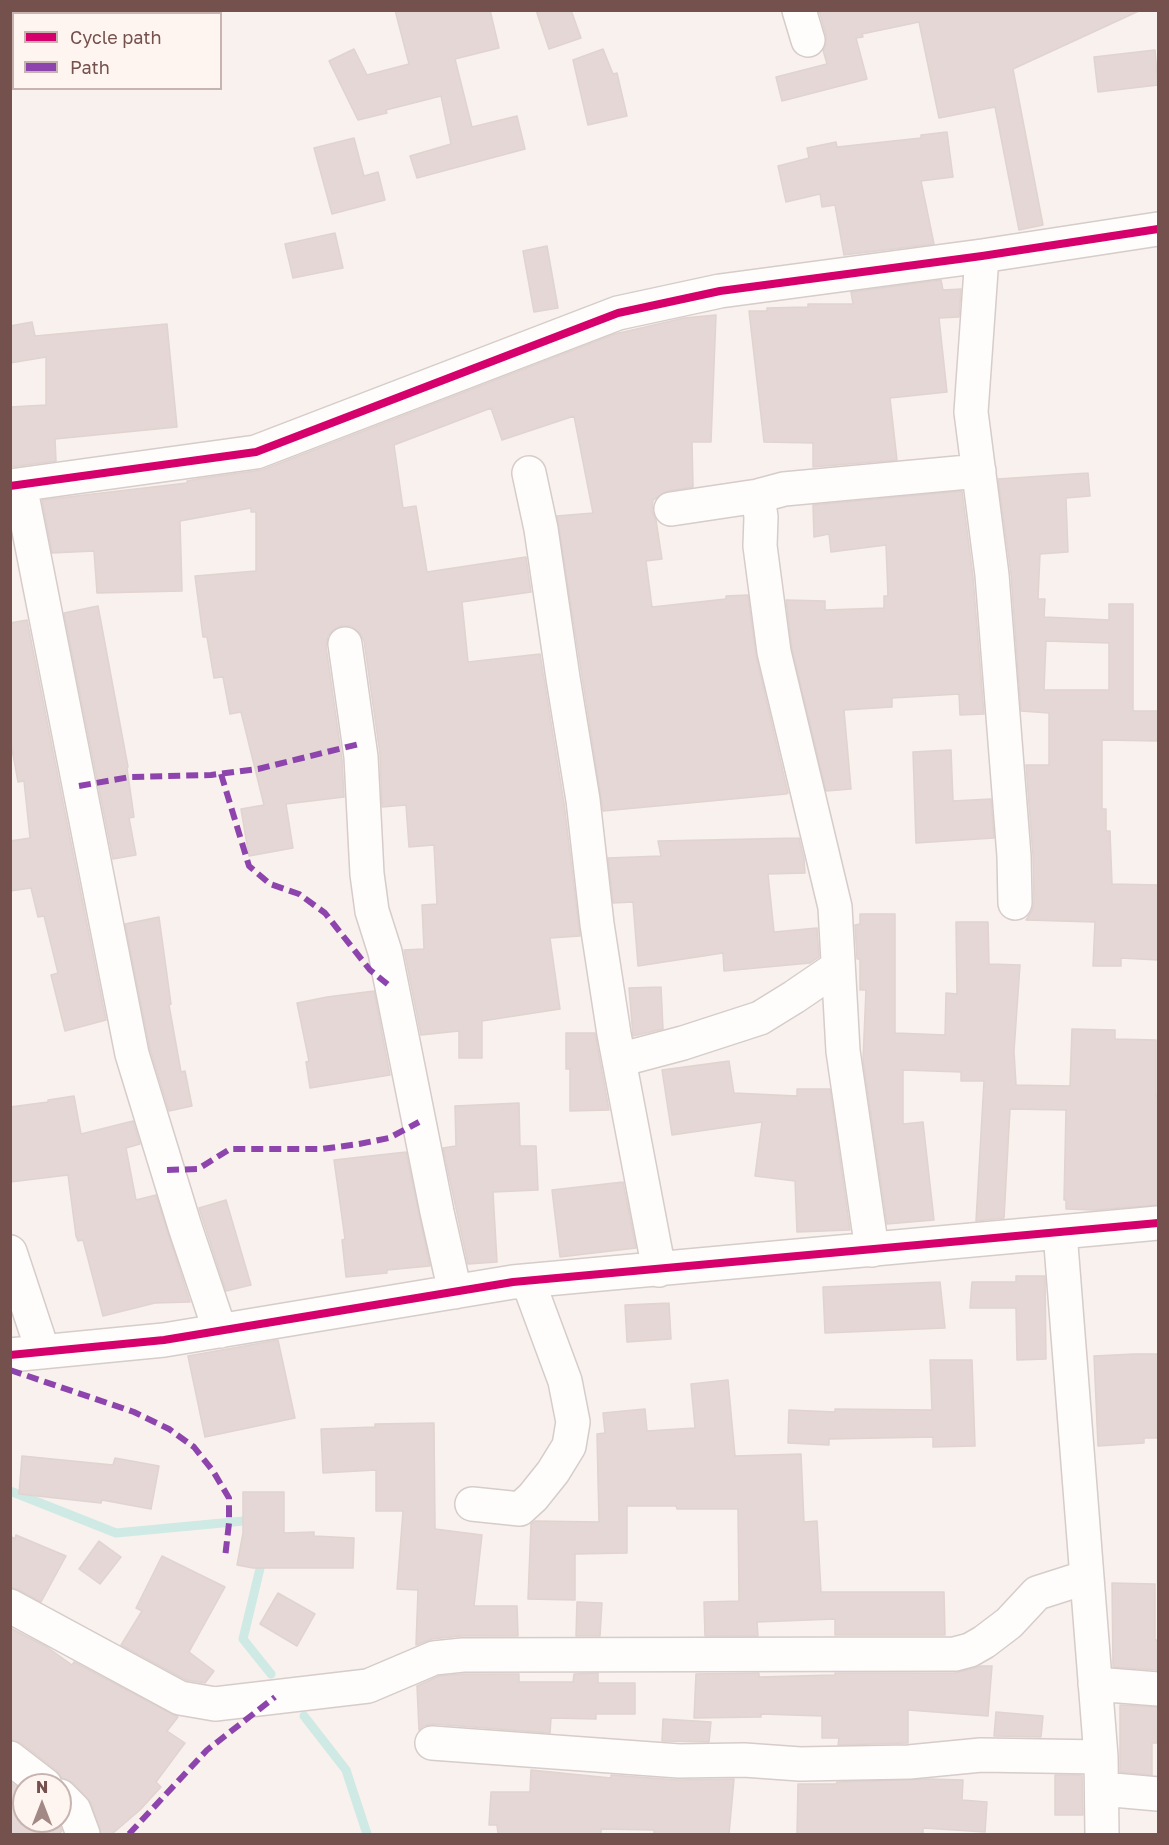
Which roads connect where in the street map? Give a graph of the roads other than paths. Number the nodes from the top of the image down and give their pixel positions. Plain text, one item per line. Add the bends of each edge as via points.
1 (1158, 229) edge
2 (982, 256) junction
3 (979, 471) junction
4 (529, 473) dead end
5 (15, 485) edge
6 (758, 496) junction
7 (671, 509) dead end
8 (345, 644) dead end
9 (1015, 903) dead end
10 (838, 968) junction
11 (619, 1060) junction
12 (1158, 1223) edge
13 (1060, 1232) junction
14 (872, 1251) junction
15 (10, 1252) edge
16 (659, 1270) junction
17 (528, 1281) junction
18 (455, 1292) junction
19 (220, 1331) junction
20 (43, 1352) junction
21 (10, 1355) edge
22 (471, 1504) dead end
23 (1087, 1577) junction
24 (10, 1606) edge
25 (1095, 1684) junction
26 (1158, 1689) edge
27 (432, 1743) dead end
28 (1101, 1757) junction
29 (10, 1758) edge
30 (29, 1773) edge
31 (1102, 1789) junction
32 (1158, 1794) edge
33 (72, 1808) edge
34 (82, 1834) edge
35 (1101, 1834) edge

1 - 2 street
2 - 3 street via 971,412
2 - 5 street via 720,291 618,313 256,452
3 - 6 street via 793,488
3 - 9 street via 993,575
4 - 11 street via 542,528
5 - 19 street via 132,1054
6 - 7 street
6 - 10 street via 760,546 774,652 835,907
8 - 18 street via 361,757 372,911 385,952
10 - 11 street via 760,1017
10 - 14 street via 843,1051
11 - 16 street
12 - 13 street
13 - 14 street
13 - 23 street
14 - 16 street
15 - 20 street
16 - 17 street
17 - 18 street
17 - 22 street via 565,1381 573,1422 569,1446 553,1472 520,1509
18 - 19 street
19 - 20 street
20 - 21 street
23 - 24 street via 1037,1593 1009,1623 984,1642 955,1654 463,1655 434,1658 368,1686 215,1704 180,1698
23 - 25 street
25 - 26 street
25 - 28 street
27 - 28 street via 678,1761 800,1764 909,1762 981,1755
28 - 31 street
29 - 30 street
31 - 32 street
31 - 35 street
33 - 34 street

